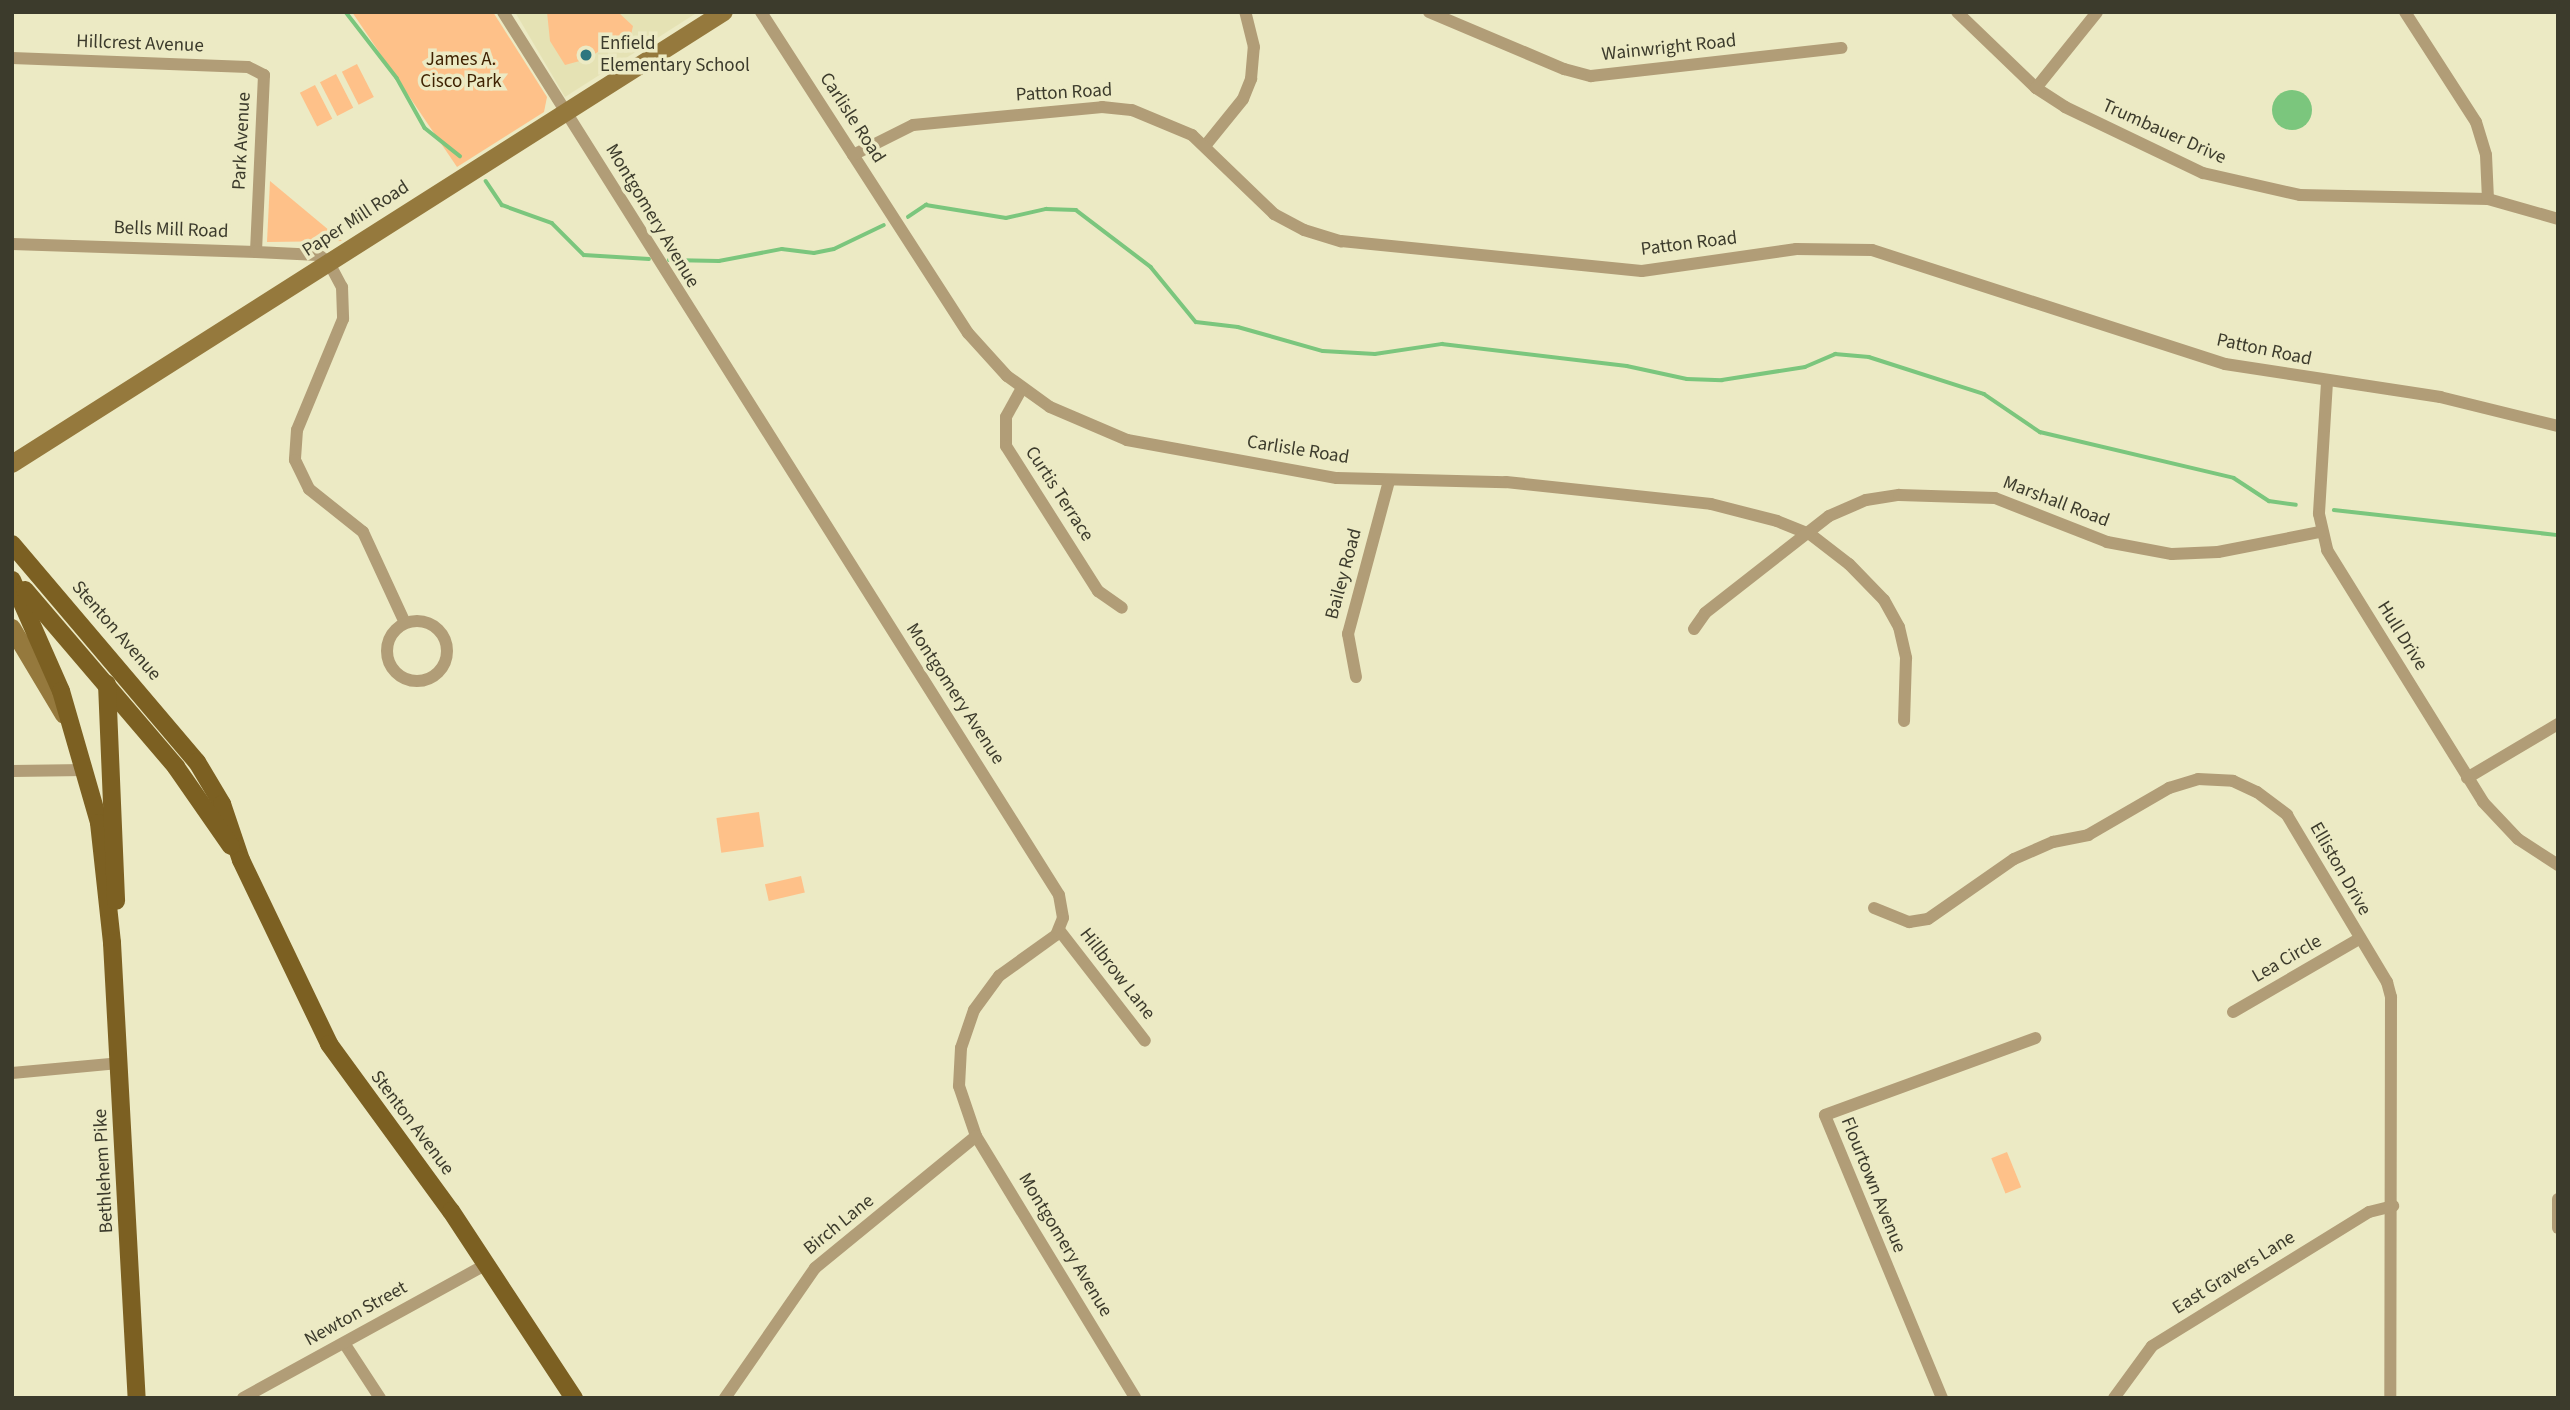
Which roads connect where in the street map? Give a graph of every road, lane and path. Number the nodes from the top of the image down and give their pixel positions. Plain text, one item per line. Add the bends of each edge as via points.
1 (503, 12) edge
2 (724, 12) edge
3 (761, 12) edge
4 (1245, 12) edge
5 (1429, 12) edge
6 (1957, 12) edge
7 (2097, 12) edge
8 (2405, 12) edge
9 (1841, 48) dead end
10 (12, 58) edge
11 (264, 75) joint
12 (2036, 88) junction
13 (565, 110) junction
14 (1205, 146) junction
15 (853, 155) junction
16 (2488, 199) junction
17 (2558, 219) edge
18 (12, 244) edge
19 (256, 252) junction
20 (328, 261) junction
21 (2327, 382) junction
22 (1022, 388) junction
23 (2558, 426) edge
24 (32, 452) junction
25 (12, 464) edge
26 (12, 478) edge
27 (1389, 481) junction
28 (2320, 532) junction
29 (1810, 534) junction
30 (12, 544) edge
31 (12, 578) edge
32 (1122, 607) dead end
33 (405, 623) junction
34 (12, 628) edge
35 (1694, 629) dead end
36 (91, 635) junction
37 (1356, 677) dead end
38 (107, 685) junction
39 (1904, 721) dead end
40 (2558, 724) edge
41 (74, 733) junction
42 (86, 769) junction
43 (12, 771) edge
44 (2467, 778) junction
45 (241, 860) junction
46 (2558, 865) edge
47 (1874, 908) dead end
48 (1059, 930) junction
49 (2359, 939) junction
50 (112, 943) junction
51 (2234, 1012) dead end
52 (2035, 1038) dead end
53 (1145, 1041) dead end
54 (119, 1063) junction
55 (12, 1073) edge
56 (976, 1136) junction
57 (2558, 1199) edge
58 (2393, 1206) junction
59 (2558, 1228) edge
60 (487, 1264) junction
61 (344, 1343) junction
62 (137, 1398) edge
63 (243, 1398) edge
64 (380, 1398) edge
65 (575, 1398) edge
66 (725, 1398) edge
67 (1135, 1398) edge
68 (1942, 1398) edge
69 (2114, 1398) edge
70 (2390, 1398) edge

1 - 13 street, Montgomery Avenue
2 - 13 main road, Paper Mill Road
3 - 15 street, Carlisle Road
4 - 14 street via 1254,47 1251,79 1243,99
5 - 9 street, Wainwright Road via 1591,76
6 - 12 street, Trumbauer Drive
7 - 12 street
8 - 16 street via 2476,122 2486,155
10 - 11 street, Hillcrest Avenue via 248,67
11 - 19 street, Park Avenue
12 - 16 street, Trumbauer Drive via 2118,136 2231,182 2300,195
13 - 20 main road, Paper Mill Road
13 - 48 street, Montgomery Avenue via 679,298 1053,882 1063,906
14 - 15 street, Patton Road via 1156,117 1102,107 913,125
14 - 21 street, Patton Road via 1274,214 1304,230 1341,241 1642,271 1796,248 1872,250 2185,353
15 - 22 street, Carlisle Road via 968,333
16 - 17 street, Trumbauer Drive
18 - 19 street, Bells Mill Road
19 - 20 street, Bells Mill Road via 318,255
20 - 24 main road, Paper Mill Road
20 - 33 street via 342,287 343,319 297,430 295,460 309,489 363,532
21 - 23 street, Patton Road via 2440,397
21 - 28 street, Hull Drive
22 - 27 street, Carlisle Road via 1072,419 1128,440 1336,478
22 - 32 street, Curtis Terrace via 1004,423 1006,446 1098,591
24 - 25 main road, Paper Mill Road
24 - 26 main road
27 - 29 street, Carlisle Road via 1506,482 1711,504 1760,514
27 - 37 street, Bailey Road via 1350,625 1349,651
28 - 29 street, Marshall Road via 2218,552 2161,553 2108,542 1996,498 1923,492 1866,500 1829,516
28 - 44 street, Hull Drive via 2338,569
29 - 35 street, Marshall Road via 1705,613
29 - 39 street, Carlisle Road via 1870,584 1894,618 1907,669
30 - 36 main road, Stenton Avenue
31 - 38 main road, Stenton Avenue
31 - 41 main road, Bethlehem Pike via 55,675
33 - 33 street via 389,637 387,658 401,678 430,679 445,664 442,635 425,622
34 - 41 main road
36 - 38 main road, Bethlehem Pike
36 - 45 main road, Stenton Avenue via 197,762 222,804
38 - 45 main road, Stenton Avenue via 176,767
38 - 50 main road, Bethlehem Pike via 117,866
40 - 44 street
41 - 42 main road, Bethlehem Pike
42 - 43 street
42 - 50 main road, Bethlehem Pike via 97,810
44 - 46 street, Hull Drive via 2504,827
45 - 60 main road, Stenton Avenue via 329,1044
47 - 49 street, Elliston Drive via 1909,922 1928,919 2014,859 2053,842 2088,835 2169,788 2211,777 2257,792 2287,815
48 - 53 street, Hillbrow Lane
48 - 56 street, Montgomery Avenue via 999,976 968,1022 959,1086
49 - 51 street, Lea Circle
49 - 58 street, Elliston Drive via 2387,982 2393,1015
50 - 54 main road, Bethlehem Pike
52 - 68 street, Flourtown Avenue via 1825,1115
54 - 55 street
54 - 62 main road, Bethlehem Pike
56 - 66 street, Birch Lane via 815,1268
56 - 67 street, Montgomery Avenue
57 - 59 street
58 - 69 street, East Gravers Lane via 2369,1212 2152,1346
58 - 70 street, Elliston Drive
60 - 61 street, Newton Street
60 - 65 main road, Stenton Avenue
61 - 63 street, Newton Street
61 - 64 street

